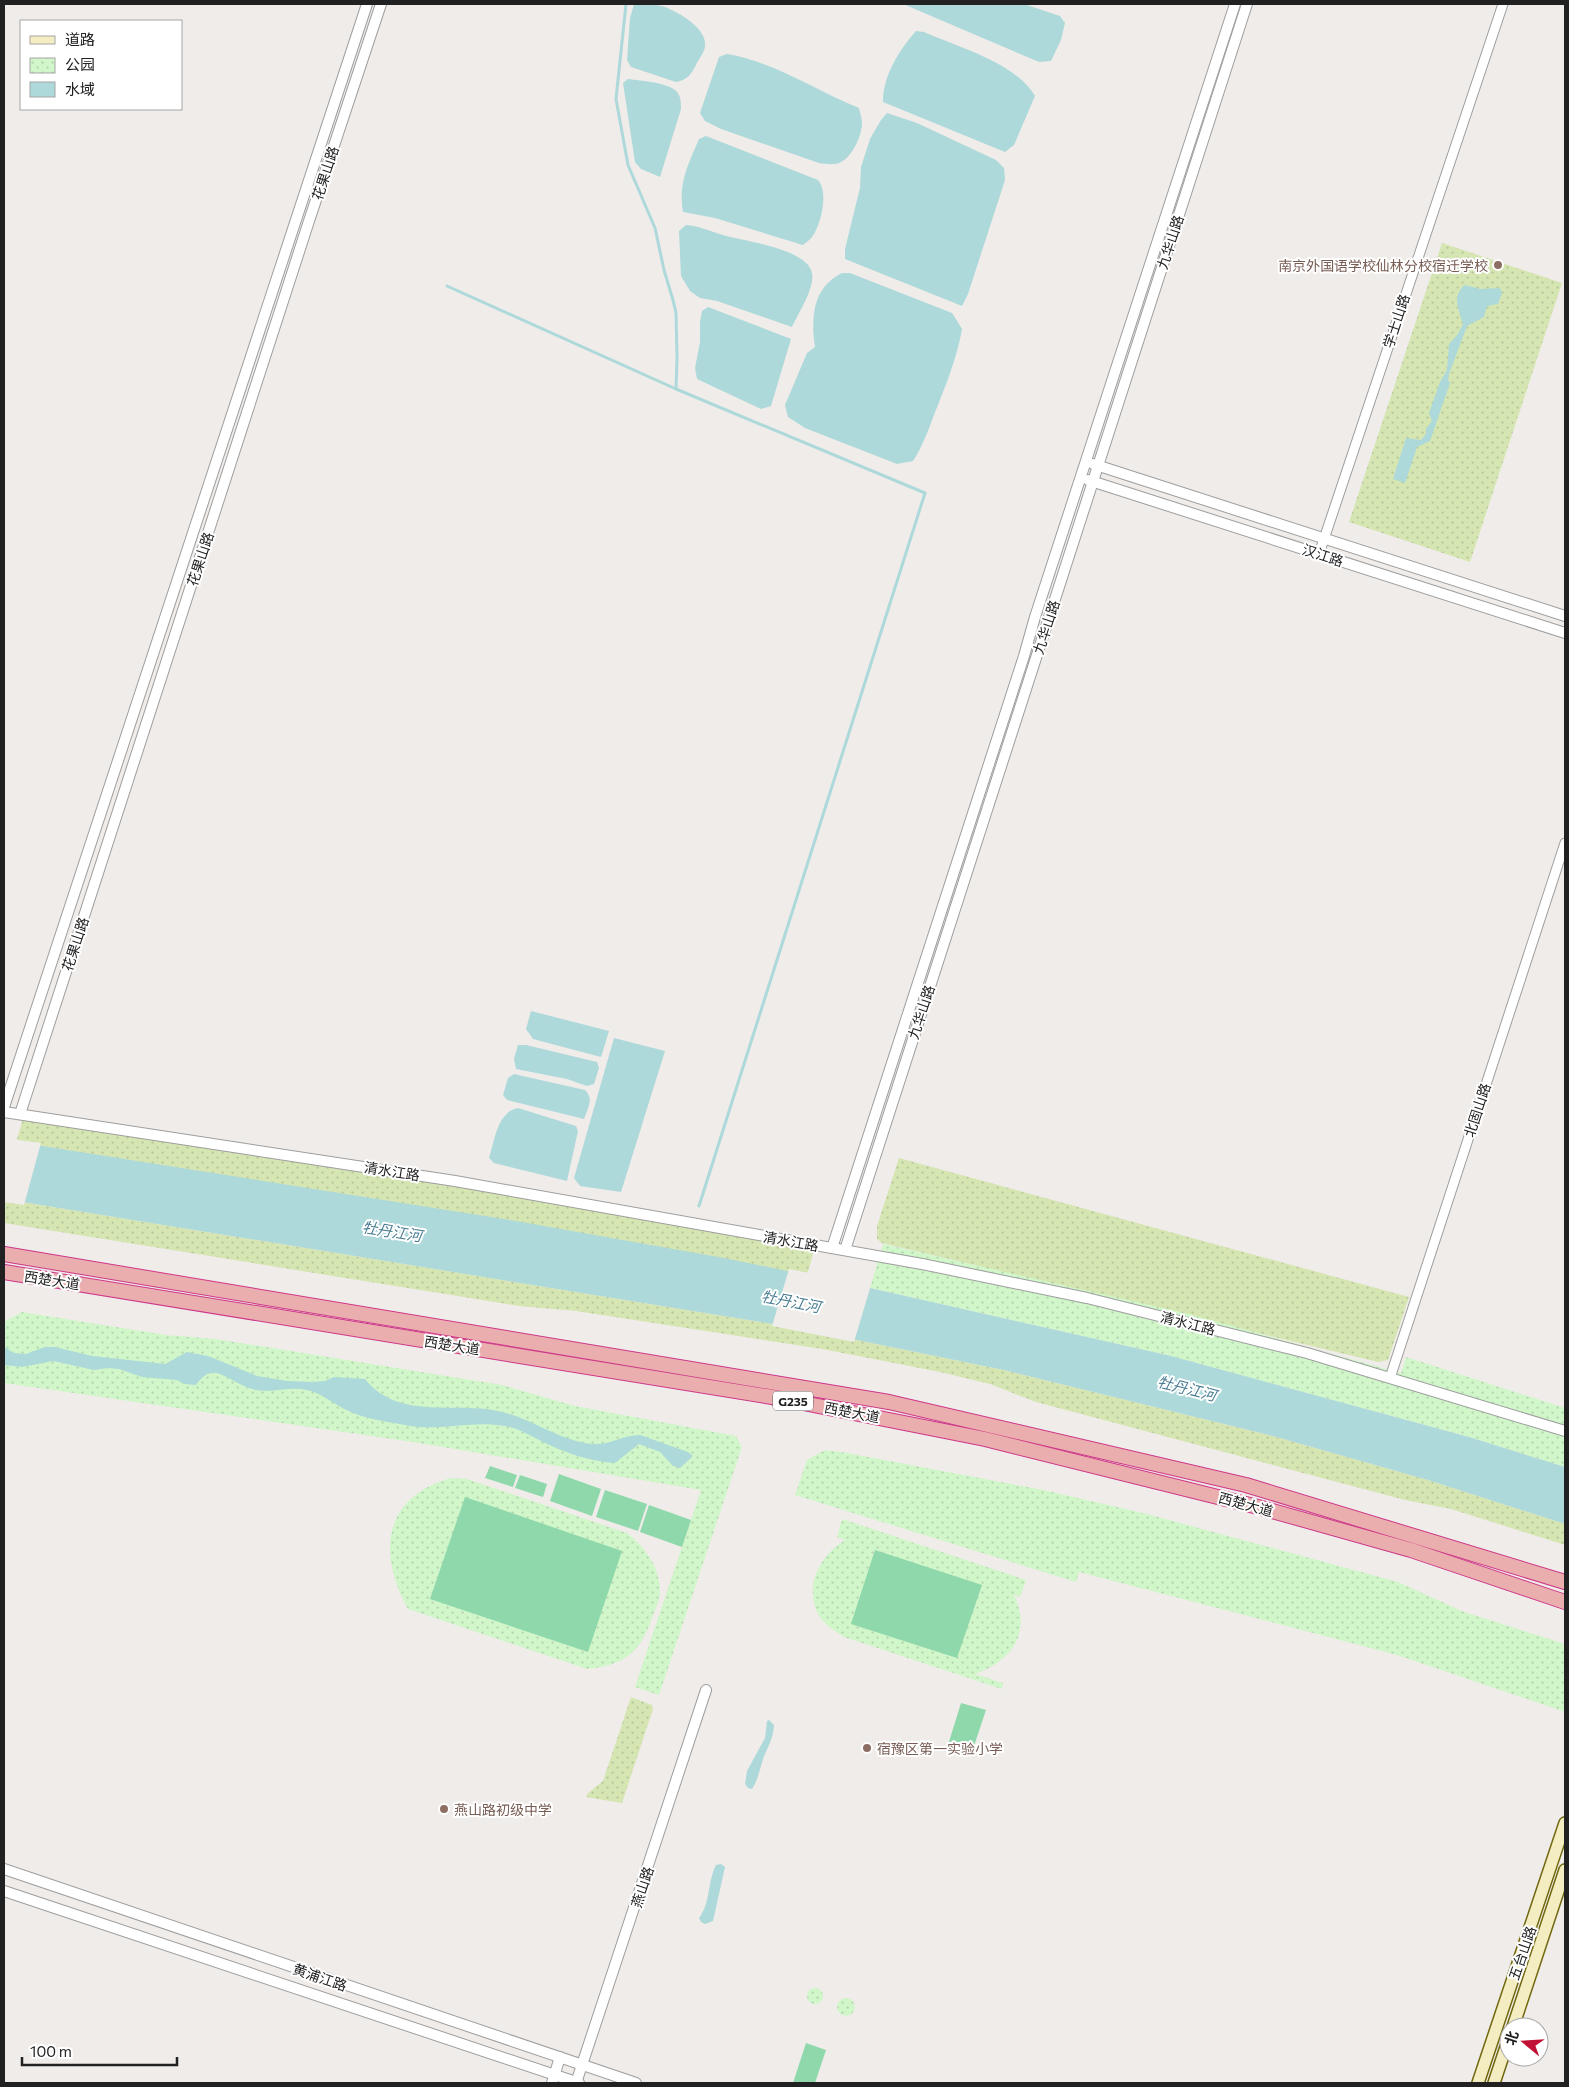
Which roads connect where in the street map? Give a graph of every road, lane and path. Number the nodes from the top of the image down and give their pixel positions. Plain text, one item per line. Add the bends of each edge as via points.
1 (367, 4) edge
2 (382, 4) edge
3 (1235, 4) edge
4 (1247, 4) edge
5 (1503, 4) edge
6 (1086, 462) junction
7 (1098, 466) junction
8 (1080, 477) junction
9 (1093, 481) junction
10 (1324, 538) junction
11 (1319, 554) junction
12 (1565, 616) edge
13 (1565, 633) edge
14 (1565, 843) edge
15 (4, 1107) edge
16 (4, 1112) edge
17 (20, 1114) junction
18 (832, 1248) junction
19 (844, 1250) junction
20 (4, 1254) edge
21 (4, 1272) edge
22 (1390, 1378) junction
23 (1565, 1431) edge
24 (1565, 1582) edge
25 (1565, 1602) edge
26 (706, 1690) dead end
27 (1565, 1823) edge
28 (4, 1869) edge
29 (1565, 1870) edge
30 (4, 1891) edge
31 (1516, 2017) edge
32 (560, 2057) junction
33 (583, 2065) junction
34 (1499, 2067) edge
35 (553, 2079) edge
36 (577, 2083) edge
37 (636, 2083) edge
38 (1478, 2083) edge
39 (1494, 2083) edge

1 - 15 street, 花果山路
2 - 17 street, 花果山路
3 - 6 street, 九华山路
4 - 7 street, 九华山路
5 - 10 street, 学士山路
6 - 7 street, 汉江路
6 - 8 street, 九华山路
7 - 9 street, 九华山路
7 - 10 street, 汉江路
8 - 9 street, 汉江路
8 - 18 street, 九华山路
9 - 11 street, 汉江路
9 - 19 street, 九华山路
10 - 11 street, 学士山路
10 - 12 street, 汉江路
11 - 13 street, 汉江路
14 - 22 street, 北固山路
16 - 17 street, 清水江路
17 - 18 street, 清水江路 via 455,1181
18 - 19 street, 清水江路
19 - 22 street, 清水江路 via 1087,1298 1307,1353
20 - 24 highway, 西楚大道 / G235 via 889,1402 1246,1485
21 - 25 highway, 西楚大道 / G235 via 775,1397 985,1439 1258,1506 1411,1550
22 - 23 street, 清水江路
26 - 33 street, 燕山路
27 - 38 main road, 五台山路
28 - 32 street, 黄浦江路
29 - 31 main road, 五台山路
30 - 35 street, 黄浦江路
32 - 33 street, 黄浦江路
32 - 35 street
33 - 36 street, 燕山路
33 - 37 street, 黄浦江路
34 - 39 main road
35 - 36 street, 黄浦江路

